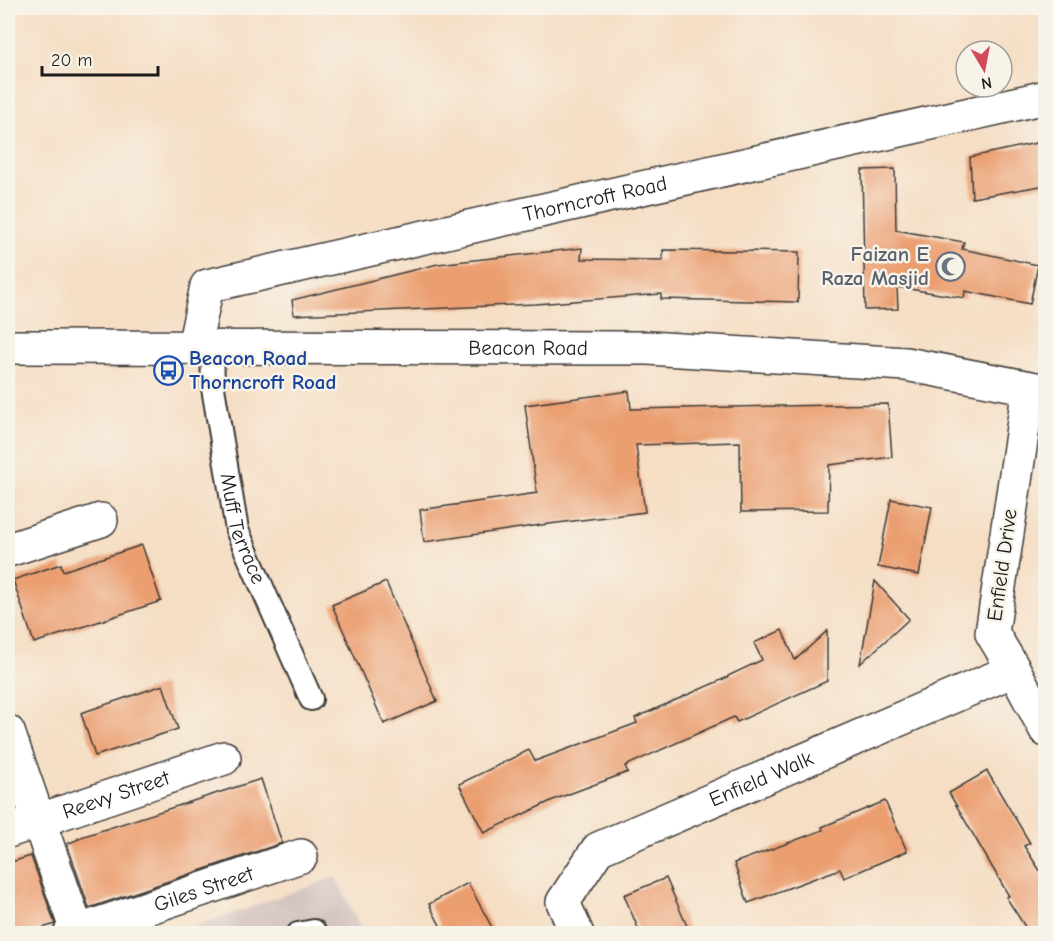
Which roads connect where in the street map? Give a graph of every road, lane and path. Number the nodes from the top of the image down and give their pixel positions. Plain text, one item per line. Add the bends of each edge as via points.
1 (1046, 97) edge
2 (8, 347) edge
3 (203, 348) junction
4 (1037, 389) edge
5 (101, 520) dead end
6 (8, 550) edge
7 (1014, 670) junction
8 (311, 699) dead end
9 (1046, 729) edge
10 (8, 732) edge
11 (224, 758) dead end
12 (23, 826) edge
13 (301, 856) dead end
14 (75, 933) edge
15 (298, 933) edge
16 (315, 933) edge
17 (578, 933) edge

1 - 3 street, Thorncroft Road via 207,286
2 - 3 street, Beacon Road
3 - 4 street, Beacon Road via 648,348 906,364
3 - 8 lane, Muff Terrace via 237,530
4 - 7 street, Enfield Drive via 992,633
5 - 6 street
7 - 9 street, Enfield Drive
7 - 17 street, Enfield Walk via 598,849 563,902
10 - 12 street
11 - 12 street, Reevy Street
12 - 14 street
13 - 14 street, Giles Street
15 - 16 lane

